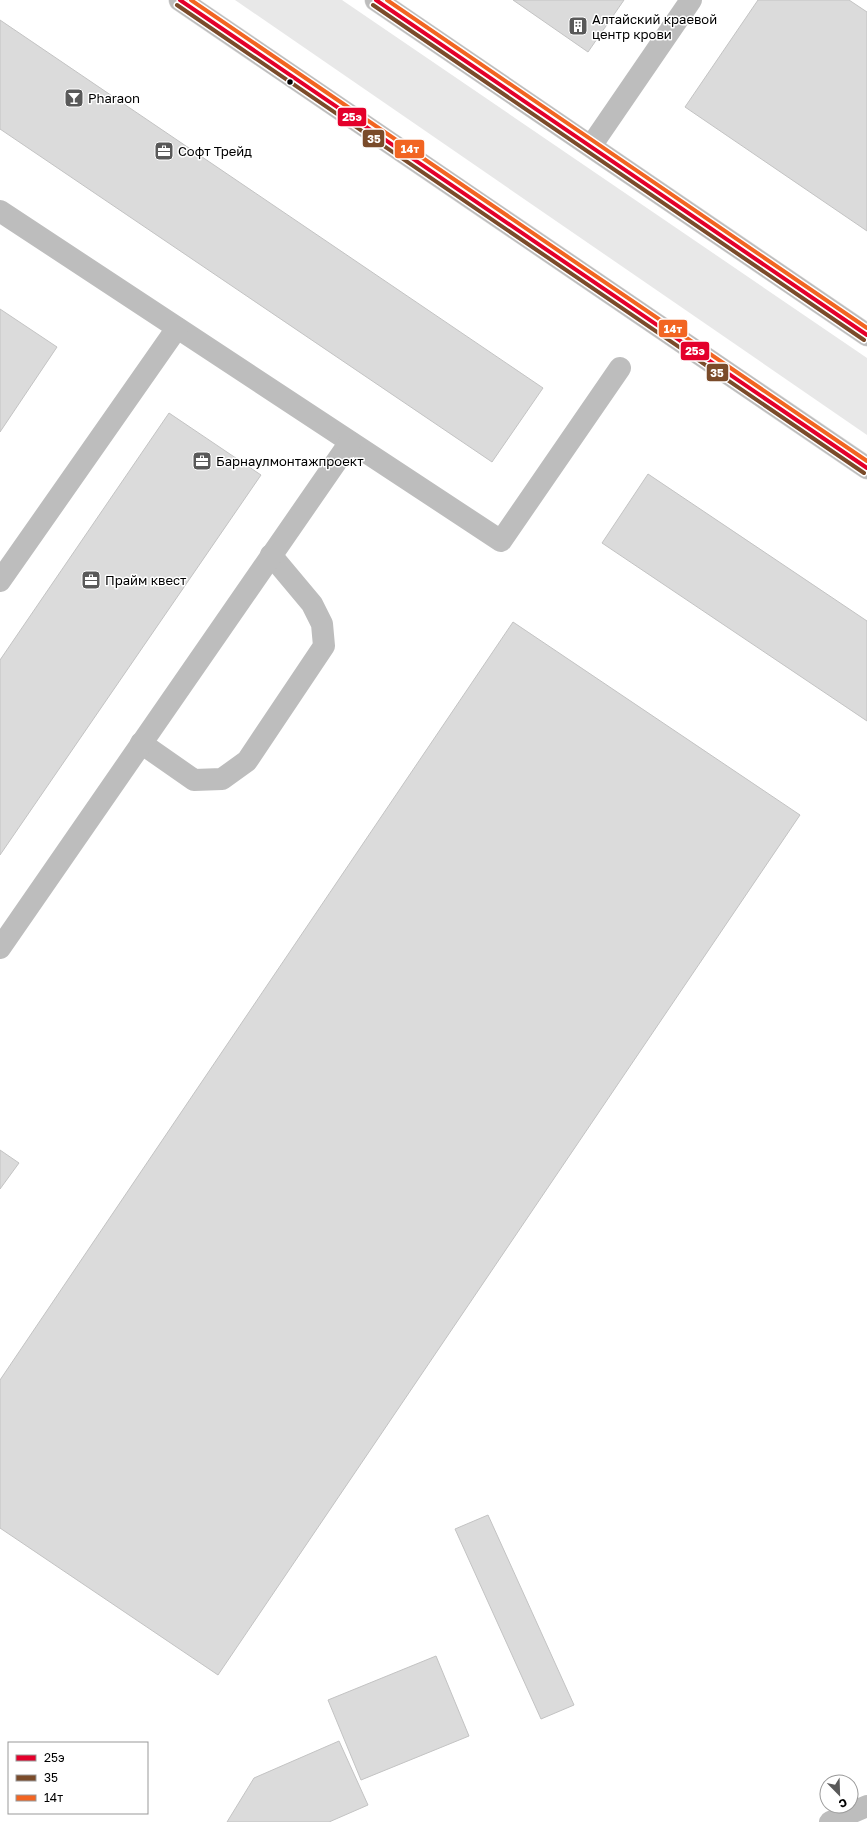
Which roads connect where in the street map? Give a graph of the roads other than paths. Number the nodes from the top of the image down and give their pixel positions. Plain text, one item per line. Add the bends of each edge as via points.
1 (180, 0) edge
2 (376, 0) edge
3 (691, 0) edge
4 (590, 146) junction
5 (0, 211) edge
6 (177, 328) junction
7 (867, 334) edge
8 (620, 368) dead end
9 (350, 442) junction
10 (867, 468) edge
11 (271, 555) junction
12 (0, 581) edge
13 (141, 743) junction
14 (0, 948) edge
15 (867, 1806) edge
16 (830, 1822) edge

1 - 10 main road
2 - 4 main road
3 - 4 main road
4 - 7 main road
5 - 6 main road
6 - 9 main road
6 - 12 main road
8 - 9 main road via 501,541
9 - 11 main road
11 - 13 main road
11 - 13 main road via 312,604 322,624 324,646 247,761 222,779 194,780
13 - 14 main road
15 - 16 main road

